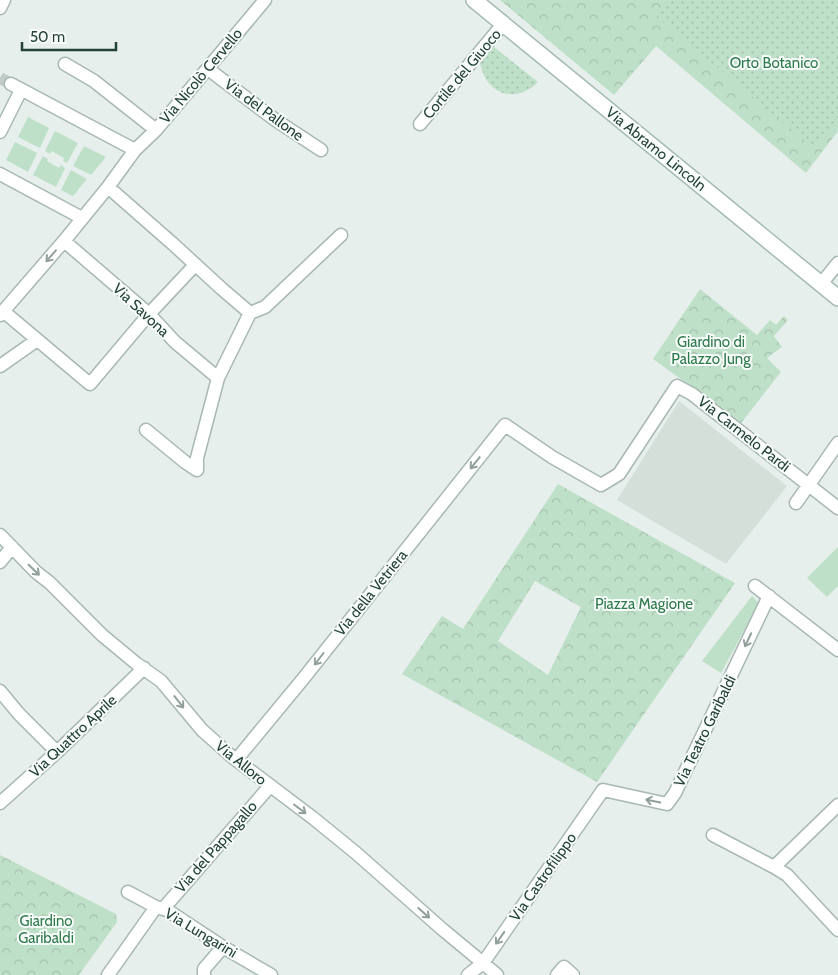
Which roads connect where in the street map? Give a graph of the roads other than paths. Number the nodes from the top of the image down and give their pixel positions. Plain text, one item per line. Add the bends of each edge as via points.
1 (4, 0) edge
2 (265, 0) edge
3 (474, 0) edge
4 (0, 8) edge
5 (503, 24) junction
6 (64, 64) dead end
7 (208, 68) junction
8 (420, 124) dead end
9 (156, 130) junction
10 (0, 132) edge
11 (135, 150) junction
12 (321, 150) dead end
13 (0, 174) edge
14 (108, 187) junction
15 (82, 218) junction
16 (341, 235) dead end
17 (64, 241) junction
18 (838, 263) edge
19 (195, 264) junction
20 (821, 284) junction
21 (838, 298) edge
22 (2, 313) edge
23 (250, 313) junction
24 (149, 314) junction
25 (37, 340) junction
26 (0, 366) edge
27 (218, 378) junction
28 (505, 425) joint
29 (146, 430) dead end
30 (838, 443) edge
31 (809, 484) junction
32 (796, 503) dead end
33 (838, 508) edge
34 (0, 535) edge
35 (12, 547) junction
36 (0, 562) edge
37 (755, 586) dead end
38 (769, 596) junction
39 (838, 650) edge
40 (144, 668) junction
41 (0, 691) edge
42 (57, 752) junction
43 (236, 760) junction
44 (270, 786) junction
45 (603, 790) joint
46 (3, 801) edge
47 (838, 805) edge
48 (713, 835) dead end
49 (774, 867) junction
50 (128, 892) dead end
51 (159, 908) junction
52 (838, 930) edge
53 (223, 948) junction
54 (483, 963) junction
55 (111, 974) edge
56 (204, 975) edge
57 (271, 975) edge
58 (468, 975) edge
59 (496, 975) edge
60 (557, 975) edge
61 (573, 975) edge

1 - 4 street
2 - 7 street, Via Nicolò Cervello
3 - 5 street, Via Abramo Lincoln
5 - 8 street, Cortile del Giuoco
5 - 20 street, Via Abramo Lincoln
6 - 9 street via 94,80
7 - 9 street, Via Nicolò Cervello
7 - 12 street, Via del Pallone via 274,119
9 - 11 street, Via Nicolò Cervello
10 - 11 street via 16,87
11 - 14 street, Via Nicolò Cervello
13 - 15 street
14 - 15 street, Via Nicolò Cervello
14 - 19 street
15 - 17 street, Via Nicolò Cervello
16 - 23 street via 265,306
17 -> 22 street, Via Nicolò Cervello
17 - 24 street, Via Savona
18 - 20 street
19 - 23 street
19 - 24 street
20 - 21 street, Via Abramo Lincoln
22 - 25 street
23 - 27 street
24 - 25 street via 90,384
24 - 27 street, Via Savona via 175,342
25 - 26 street
27 - 29 street via 197,458 197,470
28 - 31 street, Via Carmelo Pardi via 601,485 619,474 677,386 692,394
28 -> 43 street, Via della Vetriera
30 - 31 street
31 - 32 street
31 - 33 street
34 - 35 street, Via Alloro
35 - 36 street
35 -> 40 street, Via Alloro via 99,633
37 - 38 street
38 - 39 street
38 -> 45 street, Via Teatro Garibaldi via 667,804
40 - 42 street, Via Quattro Aprile
40 -> 43 street, Via Alloro via 162,681 202,730
41 - 42 street
42 - 46 street, Via Quattro Aprile
43 - 44 street, Via Alloro
44 - 51 street, Via del Pappagallo
44 -> 54 street, Via Alloro via 356,853
45 -> 54 street, Via Castrofilippo
47 - 49 street
48 - 49 street
49 - 52 street via 786,875
50 - 51 street, Via Lungarini
51 - 53 street, Via Lungarini via 167,910
51 - 55 street, Via del Pappagallo
53 - 56 street via 204,969
53 - 57 street, Via Lungarini
54 - 58 street, Via Castrofilippo
54 - 59 street, Via Alloro
60 - 61 street via 564,967

